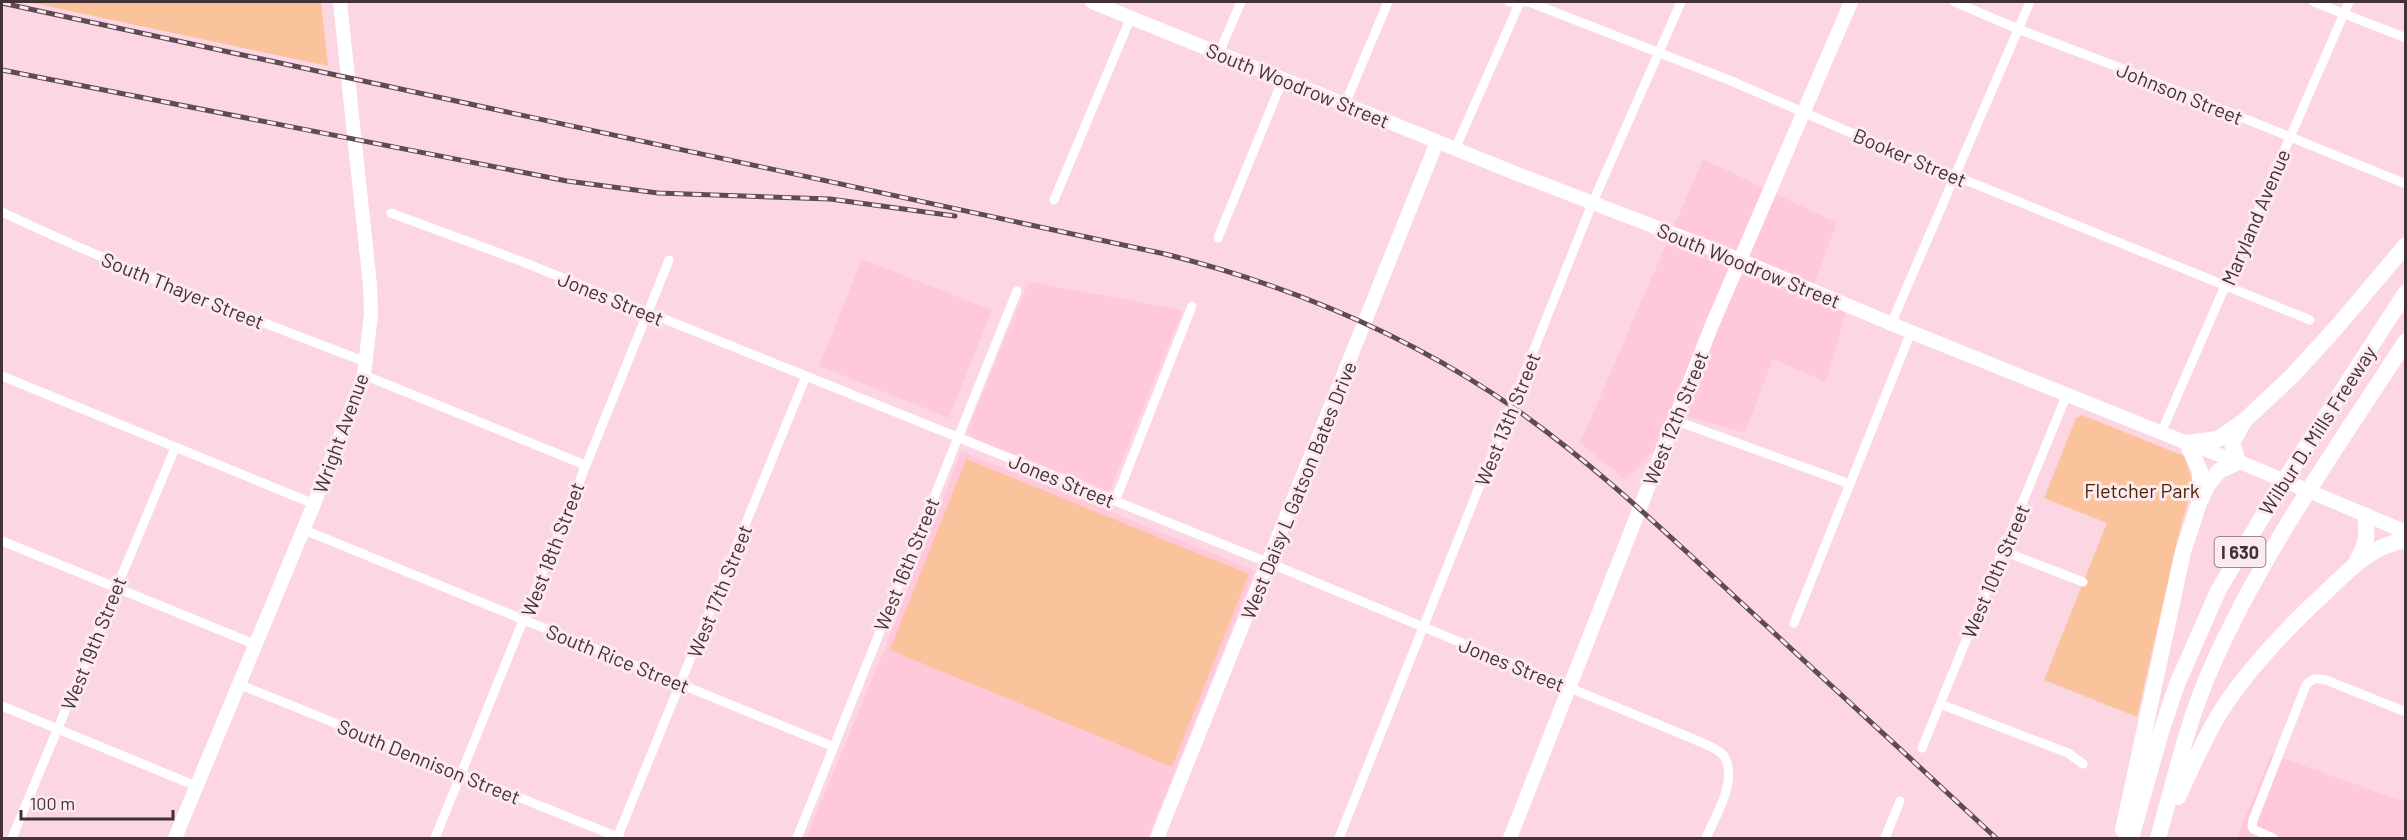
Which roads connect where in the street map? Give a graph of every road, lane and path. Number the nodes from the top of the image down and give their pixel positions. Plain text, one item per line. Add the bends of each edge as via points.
1 (340, 2) edge
2 (1092, 2) edge
3 (1241, 2) edge
4 (1388, 2) edge
5 (1509, 2) edge
6 (1520, 2) edge
7 (1681, 2) edge
8 (1851, 2) edge
9 (1955, 2) edge
10 (2030, 2) edge
11 (2314, 2) edge
12 (2349, 2) edge
13 (2344, 14) junction
14 (1131, 17) junction
15 (2018, 29) junction
16 (2406, 38) edge
17 (1219, 53) junction
18 (1658, 54) junction
19 (1283, 79) junction
20 (1345, 104) junction
21 (1804, 111) junction
22 (2290, 138) junction
23 (1437, 142) junction
24 (1455, 149) junction
25 (1955, 176) junction
26 (2406, 184) edge
27 (1054, 200) dead end
28 (1592, 204) junction
29 (2, 212) edge
30 (391, 213) dead end
31 (1218, 238) dead end
32 (2406, 245) edge
33 (669, 260) dead end
34 (1739, 260) junction
35 (2226, 285) junction
36 (1017, 291) dead end
37 (2406, 292) edge
38 (1192, 306) dead end
39 (647, 314) junction
40 (2310, 320) dead end
41 (1891, 324) junction
42 (1911, 332) junction
43 (2406, 341) edge
44 (365, 369) junction
45 (2, 376) edge
46 (806, 376) junction
47 (2067, 394) junction
48 (1674, 420) junction
49 (2244, 421) junction
50 (2162, 433) junction
51 (957, 437) junction
52 (2187, 443) junction
53 (175, 448) junction
54 (2242, 464) junction
55 (585, 465) junction
56 (1850, 484) junction
57 (1115, 501) junction
58 (2199, 503) junction
59 (314, 504) junction
60 (2364, 515) junction
61 (302, 529) junction
62 (2406, 532) edge
63 (2406, 540) edge
64 (2, 541) edge
65 (2003, 551) junction
66 (1269, 563) junction
67 (2355, 564) junction
68 (2082, 582) dead end
69 (116, 587) junction
70 (524, 620) junction
71 (1794, 623) dead end
72 (1423, 628) junction
73 (255, 644) junction
74 (238, 684) junction
75 (681, 684) junction
76 (1568, 687) junction
77 (1940, 704) junction
78 (2, 706) edge
79 (2406, 712) edge
80 (58, 729) junction
81 (834, 747) junction
82 (1922, 747) dead end
83 (2083, 764) dead end
84 (461, 774) junction
85 (196, 786) junction
86 (1900, 801) dead end
87 (12, 838) edge
88 (176, 838) edge
89 (435, 838) edge
90 (618, 838) edge
91 (797, 838) edge
92 (1157, 838) edge
93 (1339, 838) edge
94 (1510, 838) edge
95 (1706, 838) edge
96 (1885, 838) edge
97 (2121, 838) edge
98 (2131, 838) edge
99 (2159, 838) edge
100 (2273, 838) edge

1 - 44 main road, Wright Avenue via 370,285
2 - 14 main road, South Woodrow Street
3 - 17 street
4 - 20 street
5 - 6 street, Booker Street
6 - 18 street, Booker Street via 1529,2
6 - 24 street
7 - 18 street, West 13th Street
8 - 21 main road, West 12th Street
9 - 15 street, Johnson Street
10 - 15 street
11 - 13 street
12 - 13 street, Maryland Avenue
13 - 16 street
13 - 22 street, Maryland Avenue
14 - 17 main road, South Woodrow Street
14 - 27 street
15 - 22 street, Johnson Street
15 - 25 street
17 - 19 main road, South Woodrow Street
18 - 21 street, Booker Street
18 - 28 street, West 13th Street
19 - 20 main road, South Woodrow Street
19 - 31 street
20 - 23 main road, South Woodrow Street
21 - 25 street, Booker Street
21 - 34 main road, West 12th Street
22 - 26 street, Johnson Street
22 - 35 street, Maryland Avenue
23 - 24 main road, South Woodrow Street
23 - 66 main road, West Daisy L Gatson Bates Drive
24 - 28 main road, South Woodrow Street
25 - 35 street, Booker Street
25 - 41 street
28 - 34 main road, South Woodrow Street
28 - 72 street, West 13th Street
29 - 44 street, South Thayer Street
30 - 39 street, Jones Street via 493,250
32 - 49 highway via 2336,329
33 - 39 street, West 18th Street
34 - 41 main road, South Woodrow Street
34 - 48 main road, West 12th Street
35 - 40 street, Booker Street
35 - 50 street, Maryland Avenue
36 - 51 street, West 16th Street
37 - 98 highway, Wilbur D. Mills Freeway / I 630 via 2219,589 2177,684
38 - 57 street
39 - 46 street, Jones Street
39 - 55 street, West 18th Street
41 - 42 main road, South Woodrow Street
42 - 47 main road, South Woodrow Street
42 - 56 street
43 - 99 highway, Wilbur D. Mills Freeway / I 630 via 2300,503 2229,627 2196,706
44 - 55 street, South Thayer Street
44 - 59 main road, Wright Avenue
45 - 53 street
46 - 51 street, Jones Street
46 - 75 street, West 17th Street
47 - 50 main road, South Woodrow Street
47 - 65 street, West 10th Street
48 - 56 street
48 - 76 main road, West 12th Street
49 - 52 highway via 2218,439
49 - 54 highway via 2232,443
50 - 52 main road, South Woodrow Street
51 - 57 street, Jones Street
51 - 81 street, West 16th Street
52 - 54 main road, South Woodrow Street
52 - 58 highway via 2200,471
53 - 59 street
53 - 69 street, West 19th Street
54 - 58 highway via 2216,474
54 - 60 main road, South Woodrow Street
55 - 70 street, West 18th Street
56 - 71 street
57 - 66 street, Jones Street
58 - 97 highway via 2175,585
59 - 61 main road, Wright Avenue
60 - 62 main road, South Woodrow Street
60 - 67 highway via 2368,533
61 - 70 street, South Rice Street
61 - 73 main road, Wright Avenue
63 - 67 highway via 2371,551
64 - 69 street
65 - 68 street
65 - 77 street, West 10th Street
66 - 72 street, Jones Street
66 - 92 main road, West Daisy L Gatson Bates Drive
67 - 99 highway via 2241,682 2206,738
69 - 73 street
69 - 80 street, West 19th Street
70 - 75 street, South Rice Street
70 - 84 street, West 18th Street
72 - 76 street, Jones Street
72 - 93 street, West 13th Street
73 - 74 main road, Wright Avenue
74 - 84 street, South Dennison Street
74 - 85 main road, Wright Avenue
75 - 81 street, South Rice Street
75 - 90 street, West 17th Street
76 - 94 main road, West 12th Street
76 - 95 street, Jones Street via 1721,753 1728,776 1724,797
77 - 82 street, West 10th Street
77 - 83 street via 2068,753
78 - 80 street
79 - 100 street via 2326,680 2310,681 2252,826
80 - 85 street
80 - 87 street, West 19th Street
81 - 91 street, West 16th Street
84 - 89 street, West 18th Street
84 - 90 street, South Dennison Street
85 - 88 main road, Wright Avenue
86 - 96 street

